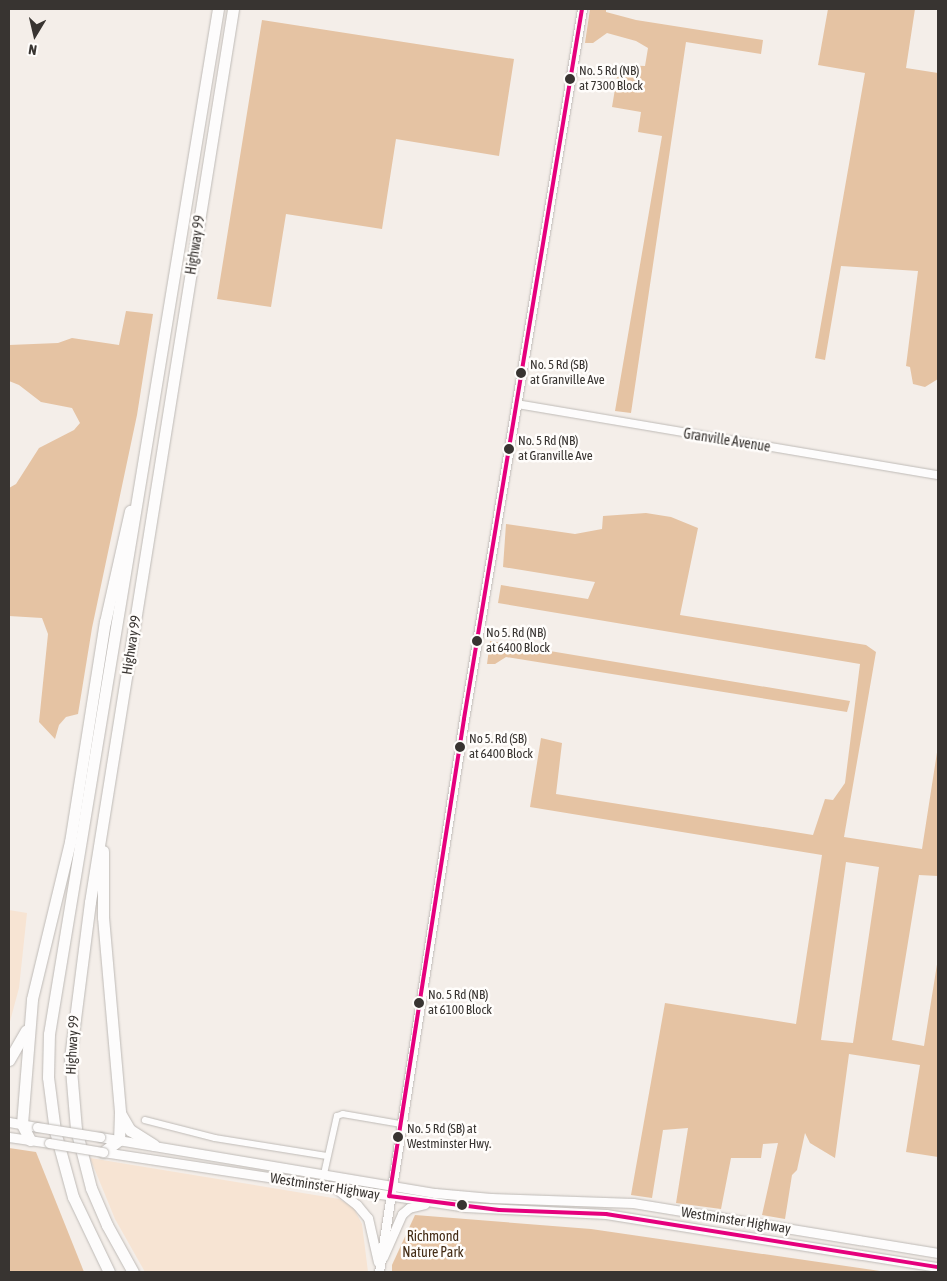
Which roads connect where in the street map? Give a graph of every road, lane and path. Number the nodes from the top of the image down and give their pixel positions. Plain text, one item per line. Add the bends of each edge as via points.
1 (218, 9) edge
2 (233, 9) edge
3 (582, 9) edge
4 (516, 404) junction
5 (144, 466) junction
6 (938, 475) edge
7 (101, 829) junction
8 (29, 1024) junction
9 (9, 1060) edge
10 (120, 1113) junction
11 (145, 1120) dead end
12 (9, 1122) edge
13 (22, 1124) junction
14 (401, 1124) junction
15 (9, 1137) edge
16 (118, 1140) junction
17 (35, 1141) junction
18 (154, 1145) junction
19 (103, 1152) junction
20 (326, 1156) junction
21 (324, 1174) junction
22 (391, 1185) junction
23 (334, 1187) junction
24 (389, 1196) junction
25 (433, 1202) junction
26 (938, 1253) edge
27 (938, 1267) edge
28 (379, 1269) edge
29 (109, 1272) edge
30 (133, 1272) edge

1 - 5 highway, Highway 99
2 - 7 highway, Highway 99
3 - 4 main road
4 - 6 street, Granville Avenue
4 - 14 main road
5 - 8 highway via 132,502 105,622 70,842 38,967
5 - 29 highway, Highway 99 via 49,1034 48,1078 55,1131 73,1197
7 - 10 highway via 103,917
7 - 30 highway, Highway 99 via 75,995 70,1058 71,1096 91,1188
8 - 9 highway
8 - 13 highway
10 - 16 highway
10 - 18 highway via 130,1130
11 - 20 street via 206,1136
12 - 13 main road, Westminster Highway
13 - 16 main road, Westminster Highway, bridge
13 - 17 highway
14 - 20 street, Westminster Highway via 340,1114 333,1122
14 - 22 main road
15 - 17 main road, Westminster Highway
16 - 18 main road, Westminster Highway
16 - 19 highway
17 - 19 main road, Westminster Highway, bridge
18 - 21 main road, Westminster Highway
19 - 23 main road, Westminster Highway
20 - 21 street, Westminster Highway
21 - 22 main road, Westminster Highway
22 - 24 main road
22 - 26 main road, Westminster Highway via 491,1198 633,1203
23 - 24 main road, Westminster Highway
23 - 28 main road via 358,1204 368,1218
24 - 25 main road, Westminster Highway
24 - 28 main road
25 - 27 main road, Westminster Highway via 499,1210 606,1214
25 - 28 main road via 415,1206 402,1214

